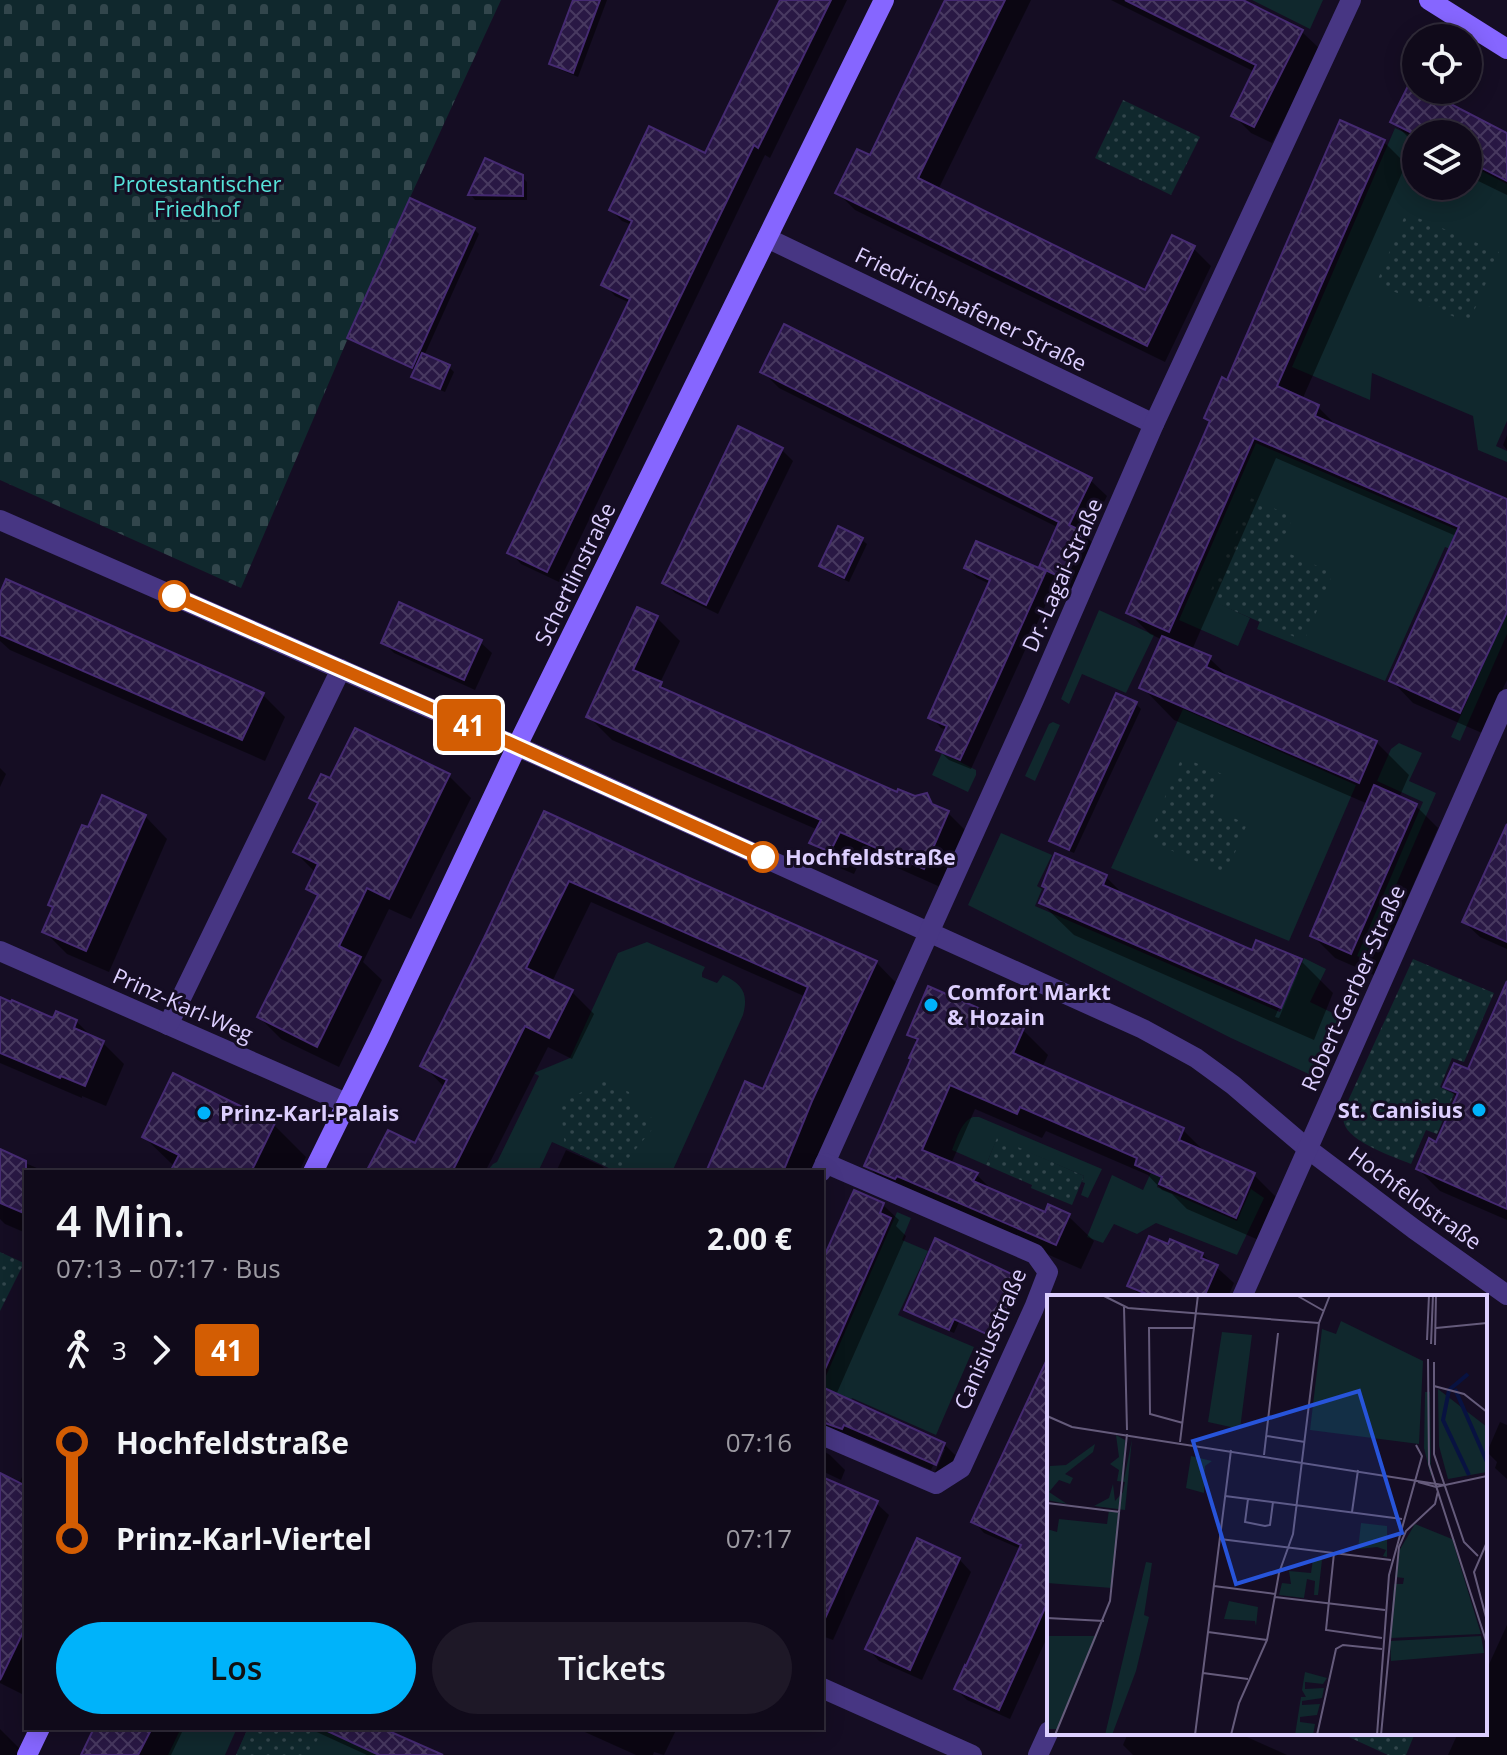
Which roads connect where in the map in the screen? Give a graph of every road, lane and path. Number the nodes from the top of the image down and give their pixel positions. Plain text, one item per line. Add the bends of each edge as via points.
1 (884, 0) edge
2 (1351, 0) edge
3 (1429, 0) edge
4 (1507, 49) edge
5 (767, 238) junction
6 (1154, 424) junction
7 (0, 520) edge
8 (341, 669) junction
9 (1507, 699) edge
10 (1502, 722) edge
11 (517, 746) junction
12 (930, 932) junction
13 (0, 951) edge
14 (168, 1025) junction
15 (346, 1103) junction
16 (1308, 1149) junction
17 (823, 1167) edge
18 (314, 1170) edge
19 (1243, 1295) edge
20 (1507, 1295) edge
21 (824, 1436) edge
22 (824, 1689) edge
23 (39, 1730) edge
24 (1047, 1735) edge
25 (27, 1755) edge
26 (972, 1755) edge
27 (1038, 1755) edge

1 - 5 street, Schertlinstraße
2 - 6 street, Dr.-Lagai-Straße
3 - 4 street
5 - 6 street, Friedrichshafener Straße
5 - 11 street, Schertlinstraße
6 - 12 street, Dr.-Lagai-Straße
7 - 8 street, Hochfeldstraße
8 - 11 street, Hochfeldstraße
8 - 14 street
9 - 10 street, Robert-Gerber-Straße
10 - 16 street, Robert-Gerber-Straße
11 - 12 street, Hochfeldstraße
11 - 15 street, Schertlinstraße
12 - 16 street, Hochfeldstraße via 1196,1058
12 - 17 street, Dr.-Lagai-Straße
13 - 14 street, Prinz-Karl-Weg
14 - 15 street, Prinz-Karl-Weg
15 - 18 street, Schertlinstraße
16 - 19 street, Robert-Gerber-Straße
16 - 20 street, Hochfeldstraße
17 - 21 street, Canisiusstraße via 1035,1254 1048,1272 961,1468 936,1484
22 - 26 street
23 - 25 street
24 - 27 street

